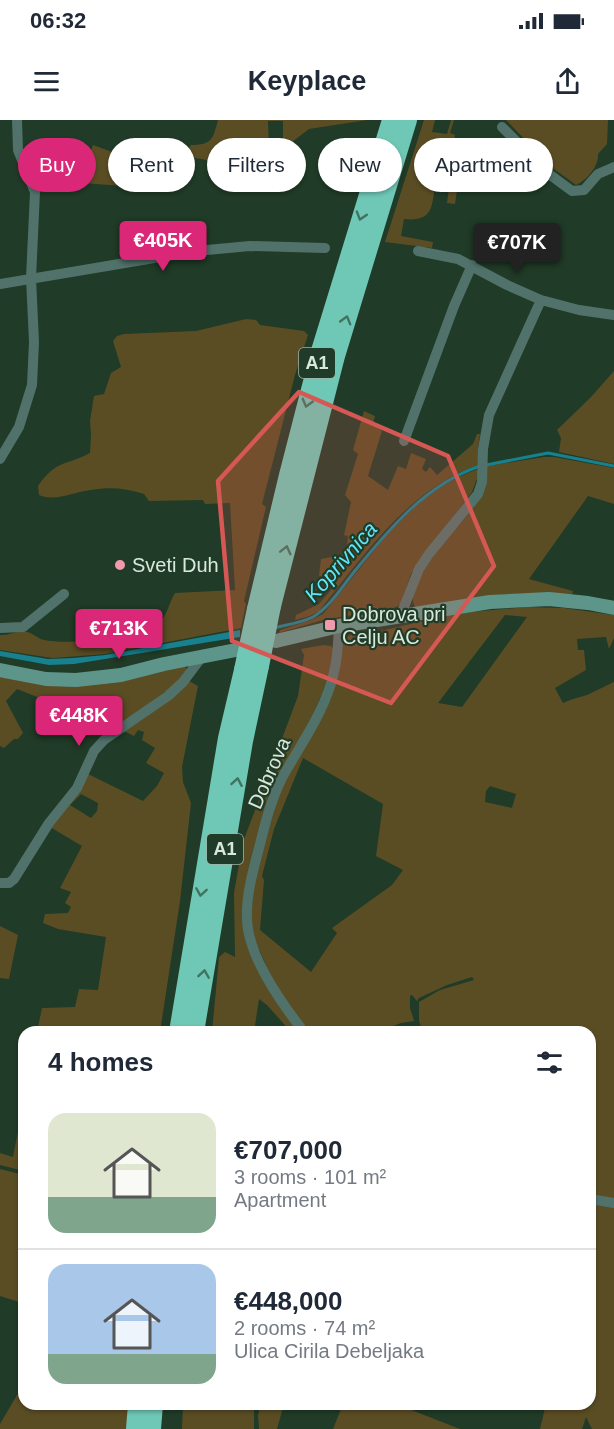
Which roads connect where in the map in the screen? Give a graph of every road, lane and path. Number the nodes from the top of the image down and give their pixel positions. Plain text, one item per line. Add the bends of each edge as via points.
1 (18, 120) edge
2 (391, 120) edge
3 (408, 120) edge
4 (502, 127) dead end
5 (614, 167) edge
6 (325, 248) dead end
7 (418, 251) dead end
8 (472, 266) junction
9 (31, 278) junction
10 (0, 284) edge
11 (541, 300) junction
12 (614, 315) edge
13 (404, 441) dead end
14 (0, 459) edge
15 (64, 594) dead end
16 (264, 608) junction
17 (614, 608) edge
18 (400, 617) junction
19 (339, 626) junction
20 (0, 628) edge
21 (276, 641) dead end
22 (236, 650) dead end
23 (201, 658) junction
24 (251, 668) junction
25 (0, 670) edge
26 (5, 883) edge
27 (179, 1026) edge
28 (196, 1026) edge
29 (299, 1026) edge
30 (596, 1200) edge
31 (614, 1203) edge
32 (137, 1410) edge
33 (154, 1410) edge
34 (135, 1429) edge
35 (152, 1429) edge

1 - 9 street via 18,150 35,192
2 -> 16 highway, A1 via 320,351 288,475
16 -> 3 highway, A1
4 - 5 street via 572,191 584,190 598,174
6 - 9 street via 250,246 196,251
7 - 8 street
8 - 11 street
8 - 13 street
9 - 10 street
9 - 14 street via 32,386 19,427
11 - 12 street
11 - 18 street via 489,415 478,494 424,562
15 - 20 street via 22,627
16 - 24 highway, A1, bridge
17 - 18 street via 530,599 443,608
18 - 19 street
19 - 21 street
19 - 29 street, Dobrova via 334,674 270,807 248,900 250,939 264,970
22 - 23 street
23 - 25 street via 76,680
23 - 26 street via 168,696 111,734 94,751 77,788 49,823 14,879
24 -> 27 highway, A1 via 227,738
28 -> 24 highway, A1 via 244,741
30 - 31 street
32 - 34 highway
33 - 35 highway

